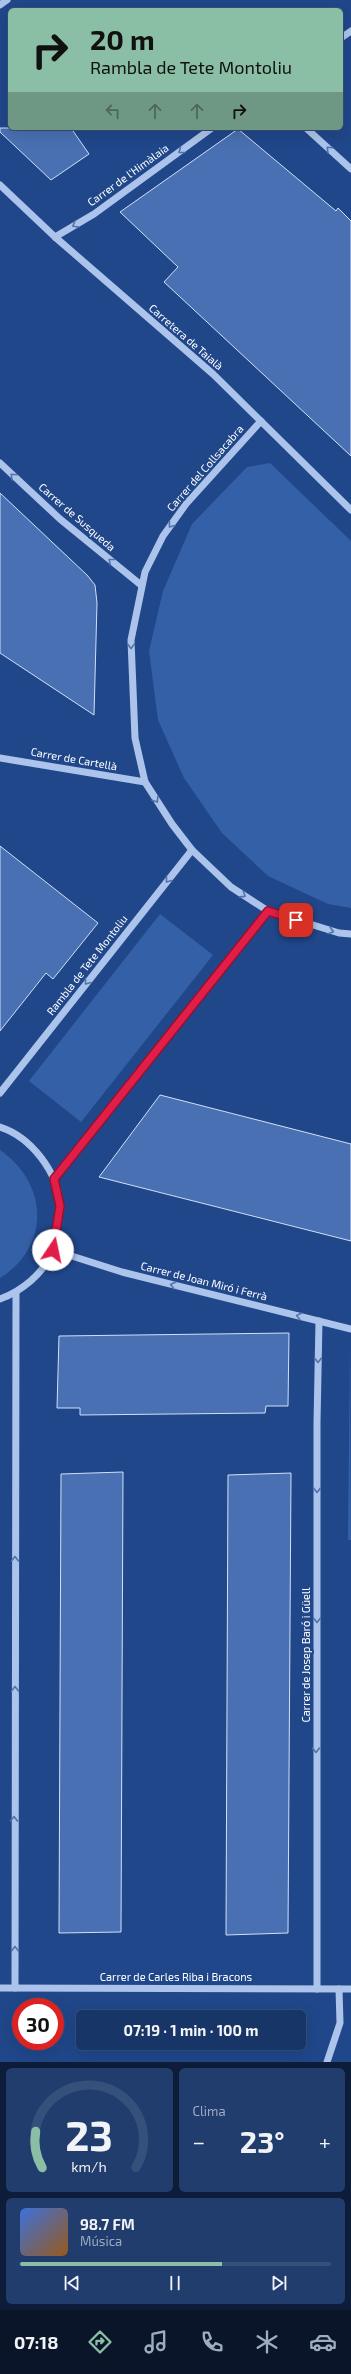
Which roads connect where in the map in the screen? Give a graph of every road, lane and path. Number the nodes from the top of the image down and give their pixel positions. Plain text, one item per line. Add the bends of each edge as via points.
1 (7, 0) edge
2 (0, 5) edge
3 (209, 130) edge
4 (308, 130) edge
5 (351, 169) edge
6 (0, 185) edge
7 (55, 237) junction
8 (261, 421) junction
9 (0, 463) edge
10 (351, 510) edge
11 (141, 585) junction
12 (0, 758) edge
13 (145, 782) junction
14 (192, 850) junction
15 (268, 911) junction
16 (351, 934) edge
17 (0, 1093) edge
18 (0, 1127) edge
19 (54, 1179) junction
20 (53, 1250) junction
21 (16, 1293) junction
22 (0, 1299) edge
23 (319, 1321) junction
24 (351, 1329) edge
25 (0, 1988) edge
26 (15, 1988) junction
27 (318, 1989) junction
28 (339, 1989) junction
29 (351, 1989) edge
30 (327, 2062) edge

1 - 2 street
3 -> 7 street, Carrer de l'Himàlaia via 94,214
5 -> 4 street
6 - 7 street, Carretera de Taialà
7 - 8 street, Carretera de Taialà via 213,374
8 - 10 street, Carretera de Taialà
8 -> 11 street, Carrer del Collsacabra via 206,480 163,536
11 -> 9 street, Carrer de Susqueda via 60,520
11 -> 13 street, Carrer del Collsacabra via 131,640 135,738
12 - 13 street, Carrer de Cartellà
13 -> 14 street, Carrer del Collsacabra
14 -> 15 street, Carrer del Collsacabra via 231,887
14 -> 17 street, Rambla de Tete Montoliu
15 -> 16 street, Carrer del Collsacabra via 339,933
15 - 19 street
18 - 19 street via 10,1130 37,1151
19 - 20 street via 60,1206
20 - 21 street via 40,1272
23 -> 20 street, Carrer de Joan Miró i Ferrà via 122,1272
21 - 22 street
26 -> 21 street
23 - 24 street, Carrer de Joan Miró i Ferrà
23 -> 27 street, Carrer de Josep Baró i Güell
25 - 26 street, Carrer de Carles Riba i Bracons
26 - 27 street, Carrer de Carles Riba i Bracons
27 - 28 street, Carrer de Carles Riba i Bracons
28 - 29 street, Carrer de Carles Riba i Bracons
28 - 30 street via 340,2023

